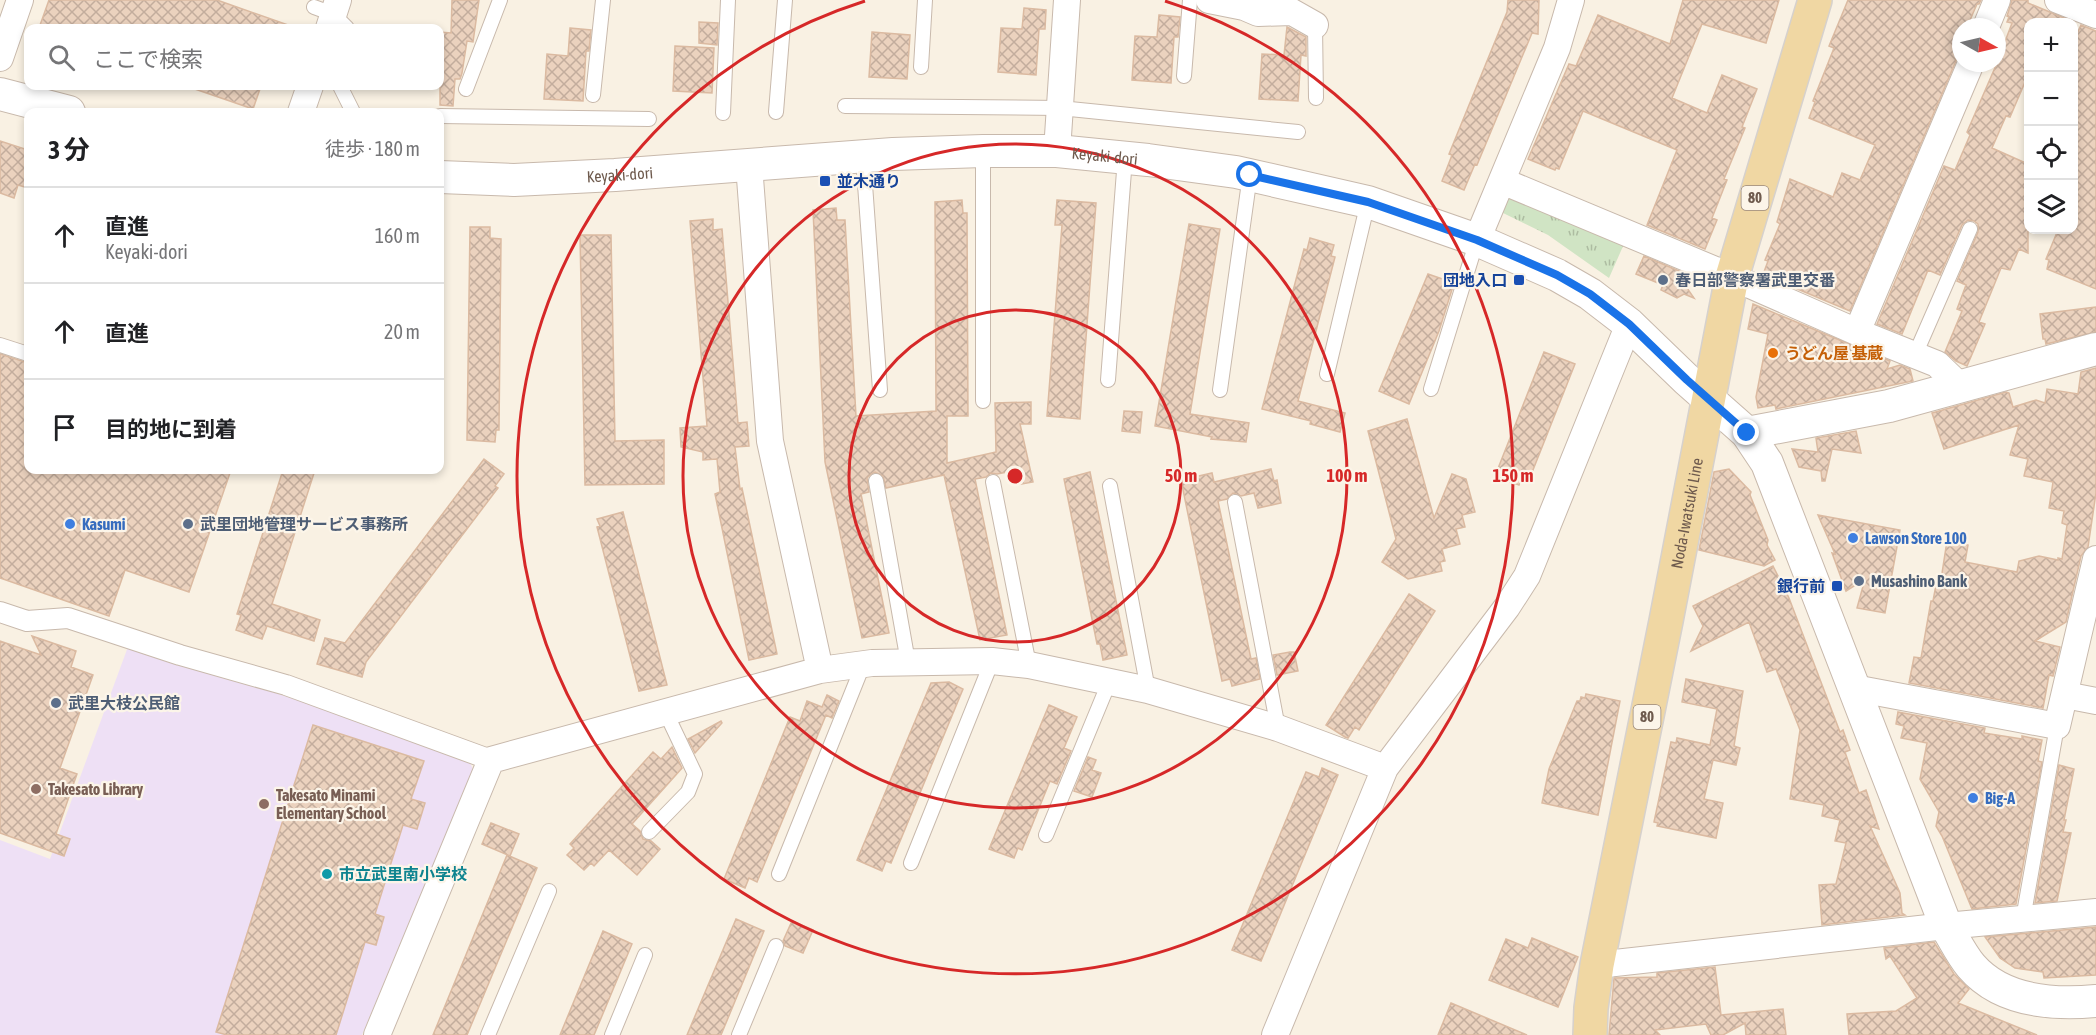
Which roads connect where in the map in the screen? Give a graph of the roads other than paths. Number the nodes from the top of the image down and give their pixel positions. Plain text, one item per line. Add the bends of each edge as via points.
1 (20, 0) edge
2 (500, 0) edge
3 (603, 0) edge
4 (728, 0) edge
5 (785, 0) edge
6 (925, 0) edge
7 (1067, 0) edge
8 (1190, 0) edge
9 (1209, 0) edge
10 (1571, 0) edge
11 (1815, 0) edge
12 (1997, 0) edge
13 (2058, 0) edge
14 (1244, 4) edge
15 (2096, 15) edge
16 (1990, 18) edge
17 (1315, 25) joint
18 (0, 58) edge
19 (921, 68) dead end
20 (1967, 72) edge
21 (1184, 76) dead end
22 (466, 89) dead end
23 (309, 90) edge
24 (342, 90) edge
25 (0, 94) edge
26 (593, 95) dead end
27 (1316, 98) dead end
28 (845, 106) dead end
29 (54, 108) edge
30 (302, 108) edge
31 (350, 108) edge
32 (1060, 108) junction
33 (776, 112) dead end
34 (723, 113) dead end
35 (444, 116) edge
36 (649, 119) dead end
37 (1298, 132) dead end
38 (983, 151) junction
39 (1057, 152) junction
40 (863, 157) junction
41 (1125, 158) junction
42 (749, 165) junction
43 (1250, 175) junction
44 (444, 177) edge
45 (1502, 181) junction
46 (1368, 202) junction
47 (1970, 230) dead end
48 (1477, 240) junction
49 (1732, 277) junction
50 (1629, 324) junction
51 (1857, 332) junction
52 (0, 345) edge
53 (2096, 349) edge
54 (20, 354) edge
55 (1915, 355) junction
56 (1327, 374) dead end
57 (1108, 381) dead end
58 (1962, 388) junction
59 (1431, 389) dead end
60 (880, 390) dead end
61 (1220, 390) dead end
62 (1707, 399) junction
63 (983, 401) dead end
64 (1747, 433) junction
65 (876, 481) dead end
66 (993, 482) dead end
67 (1110, 486) dead end
68 (1235, 502) dead end
69 (2096, 559) edge
70 (0, 612) edge
71 (992, 661) junction
72 (908, 662) junction
73 (1029, 664) junction
74 (863, 665) junction
75 (820, 670) junction
76 (1110, 680) junction
77 (1854, 688) junction
78 (1148, 690) junction
79 (2065, 695) junction
80 (2096, 701) edge
81 (666, 713) junction
82 (2057, 726) junction
83 (1278, 728) junction
84 (491, 760) junction
85 (1385, 768) junction
86 (649, 832) dead end
87 (1046, 835) dead end
88 (911, 863) dead end
89 (779, 874) dead end
90 (549, 891) dead end
91 (2096, 912) edge
92 (2023, 919) junction
93 (1946, 926) junction
94 (776, 946) dead end
95 (645, 955) dead end
96 (1597, 965) junction
97 (2096, 1001) edge
98 (376, 1035) edge
99 (488, 1035) edge
100 (612, 1035) edge
101 (739, 1035) edge
102 (1275, 1035) edge
103 (1590, 1035) edge

1 - 18 street
2 - 22 lane
3 - 26 lane
4 - 34 lane
5 - 33 lane
6 - 19 lane
7 - 32 street
8 - 21 lane
9 - 14 street
10 - 45 street via 1557,48
11 - 49 main road, Noda-Iwatsuki Line / 80
12 - 16 street
13 - 15 street
14 - 17 street via 1258,13 1292,12
17 - 27 lane
20 - 51 street
23 - 30 street
24 - 31 lane
25 - 29 street
28 - 32 lane
32 - 37 lane
32 - 39 street
35 - 36 lane
38 - 39 street, Keyaki-dori
38 - 40 street, Keyaki-dori
38 - 63 lane
39 - 41 street, Keyaki-dori
40 - 42 street, Keyaki-dori
40 - 60 lane
41 - 43 street, Keyaki-dori
41 - 57 lane
42 - 44 street, Keyaki-dori via 514,180
42 - 75 street via 770,441
43 - 46 street, Keyaki-dori
43 - 61 lane
45 - 48 street
45 - 49 street
46 - 48 street, Keyaki-dori
46 - 56 lane
47 - 55 lane
48 - 50 street, Keyaki-dori via 1557,275
48 - 59 lane
49 - 51 street
49 - 62 main road, Noda-Iwatsuki Line / 80
50 - 62 street, Keyaki-dori
50 - 85 street via 1527,576
51 - 55 street
52 - 54 lane
53 - 58 street
55 - 58 street via 1936,364
58 - 64 street
62 - 64 street, Keyaki-dori
62 - 96 main road, Noda-Iwatsuki Line / 80
64 - 77 street, Keyaki-dori via 1767,464
65 - 72 lane
66 - 73 lane
67 - 78 lane
68 - 83 lane
69 - 79 street
70 - 84 street via 27,621 68,618 286,685
71 - 72 street
71 - 73 street
71 - 88 lane
72 - 74 street
73 - 76 street
74 - 75 street
74 - 89 lane
75 - 81 street
76 - 78 street
76 - 87 lane
77 - 82 street
77 - 93 street, Keyaki-dori
78 - 83 street
79 - 80 street
79 - 82 street
81 - 84 street
81 - 86 lane via 695,774 688,792
82 - 92 lane
83 - 85 street
84 - 98 street
85 - 102 street
90 - 99 lane
91 - 92 street
92 - 93 street
93 - 96 street
93 - 97 street, Keyaki-dori via 1970,965 2000,987 2041,1000
94 - 101 lane
95 - 100 lane
96 - 103 main road, Noda-Iwatsuki Line / 80

